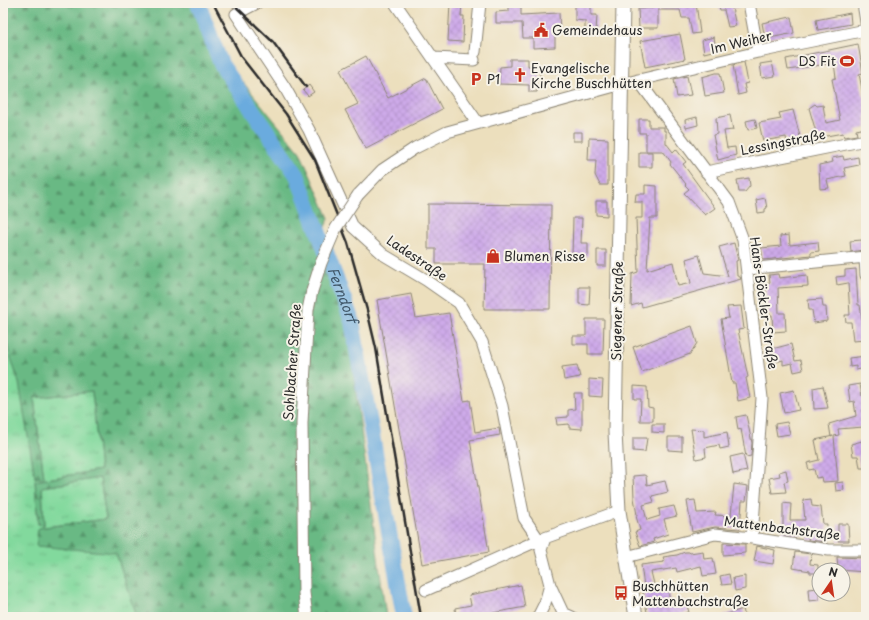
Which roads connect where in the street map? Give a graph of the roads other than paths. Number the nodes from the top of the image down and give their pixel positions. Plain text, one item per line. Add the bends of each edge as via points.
1 (258, 3) edge
2 (395, 3) edge
3 (480, 3) edge
4 (623, 3) edge
5 (749, 3) edge
6 (863, 3) edge
7 (866, 22) edge
8 (866, 30) edge
9 (758, 52) junction
10 (434, 58) junction
11 (638, 80) junction
12 (622, 84) junction
13 (478, 123) junction
14 (866, 140) edge
15 (706, 172) junction
16 (865, 258) edge
17 (748, 269) junction
18 (866, 275) edge
19 (619, 511) junction
20 (752, 538) junction
21 (542, 539) junction
22 (866, 550) edge
23 (626, 557) junction
24 (550, 585) junction
25 (426, 590) dead end
26 (307, 617) edge
27 (538, 617) edge
28 (572, 617) edge
29 (636, 617) edge

1 - 21 street, Ladestraße via 236,14 284,86 309,130 353,227 384,255 459,303 482,342 502,406 524,518
2 - 10 street
3 - 10 street via 475,56
4 - 12 main road, Siegener Straße
5 - 9 street
6 - 7 street
8 - 9 street, Im Weiher
9 - 11 street, Im Weiher
10 - 13 street
11 - 12 street, Im Weiher
11 - 15 street, Hans-Böckler-Straße
12 - 13 street, Sohlbacher Straße
12 - 19 main road, Siegener Straße via 614,432
13 - 26 street, Sohlbacher Straße, bridge via 447,132 415,148 382,170 358,195 336,228 321,263 308,310 302,423 304,593
14 - 15 street, Lessingstraße
15 - 17 street, Hans-Böckler-Straße via 729,202 743,240
16 - 17 street
16 - 18 street
17 - 20 street, Hans-Böckler-Straße via 762,398
19 - 21 street
19 - 23 main road, Siegener Straße
20 - 22 street, Mattenbachstraße via 830,550
20 - 23 street, Mattenbachstraße via 715,534
21 - 24 street via 541,550
21 - 25 street
23 - 29 main road, Siegener Straße
24 - 27 street
24 - 28 street via 563,613

